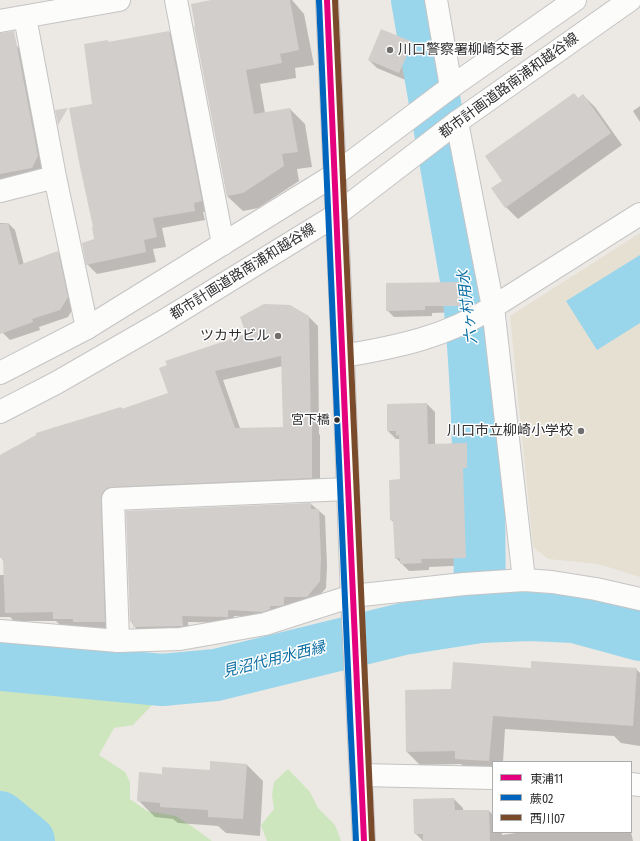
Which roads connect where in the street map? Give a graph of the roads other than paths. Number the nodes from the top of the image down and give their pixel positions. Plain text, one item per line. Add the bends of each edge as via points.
1 (120, 0) edge
2 (176, 0) edge
3 (327, 0) edge
4 (436, 0) edge
5 (575, 0) edge
6 (630, 0) edge
7 (25, 17) junction
8 (0, 21) edge
9 (451, 87) junction
10 (457, 122) junction
11 (334, 175) junction
12 (55, 178) junction
13 (0, 191) edge
14 (640, 214) edge
15 (336, 215) junction
16 (223, 244) junction
17 (488, 310) junction
18 (87, 328) junction
19 (343, 356) junction
20 (0, 373) edge
21 (0, 412) edge
22 (348, 490) junction
23 (524, 580) junction
24 (352, 596) junction
25 (640, 599) edge
26 (0, 631) edge
27 (118, 641) junction
28 (361, 776) junction
29 (492, 778) edge
30 (364, 841) edge

1 - 7 street
2 - 16 street
3 - 11 street
4 - 9 street
5 - 9 street
6 - 10 street, 都市計画道路南浦和越谷線
7 - 8 street
7 - 12 street
9 - 11 street
10 - 15 street, 都市計画道路南浦和越谷線
10 - 17 street
11 - 15 street
11 - 16 street
12 - 13 street
12 - 18 street
14 - 17 street
15 - 19 street
15 - 21 street, 都市計画道路南浦和越谷線 via 162,322
16 - 18 street
17 - 19 street via 429,338
17 - 23 street
18 - 20 street
19 - 22 street
22 - 24 street
22 - 27 street via 113,499
23 - 24 street
23 - 25 street via 596,589
24 - 27 street via 265,624 180,639
24 - 28 street
26 - 27 street
28 - 29 street
28 - 30 street

